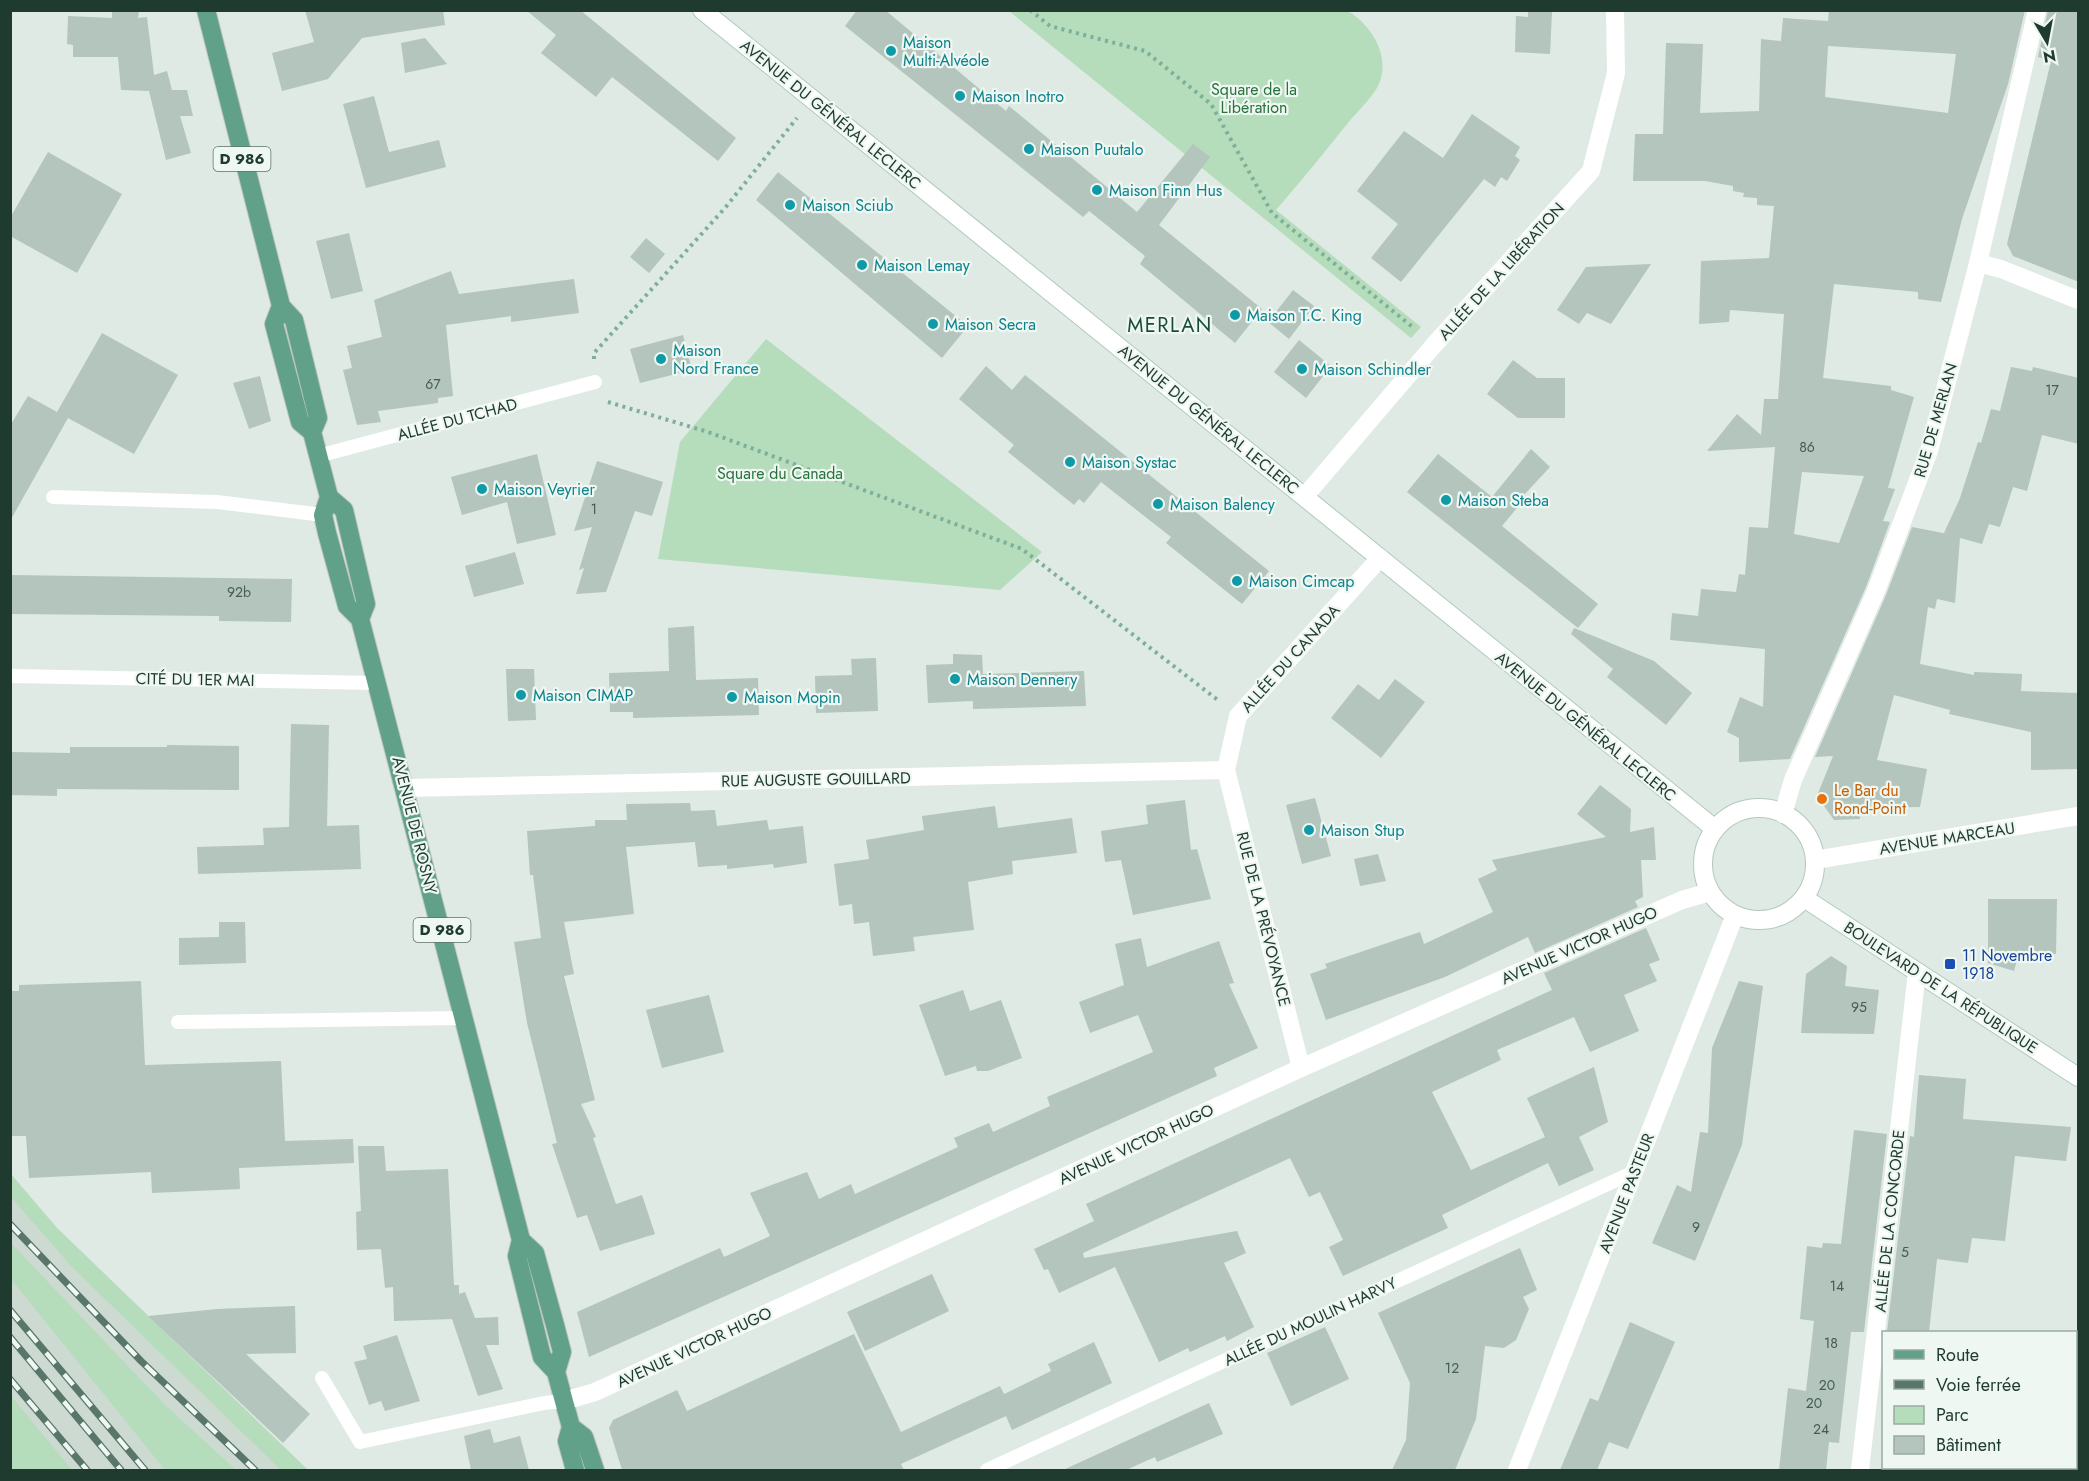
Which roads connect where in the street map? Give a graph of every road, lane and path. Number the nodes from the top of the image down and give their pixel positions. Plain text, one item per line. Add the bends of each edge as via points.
1 (206, 10) edge
2 (702, 10) edge
3 (1030, 10) edge
4 (1615, 10) edge
5 (2037, 10) edge
6 (813, 99) junction
7 (1978, 263) junction
8 (2079, 300) edge
9 (1434, 345) junction
10 (595, 382) junction
11 (318, 456) junction
12 (1305, 496) junction
13 (53, 497) dead end
14 (329, 497) junction
15 (323, 515) junction
16 (1380, 558) junction
17 (360, 620) junction
18 (13, 676) dead end
19 (377, 682) junction
20 (1238, 716) junction
21 (1226, 770) junction
22 (406, 788) junction
23 (1783, 814) junction
24 (2079, 816) edge
25 (1715, 829) junction
26 (1815, 860) junction
27 (1710, 892) junction
28 (1803, 898) junction
29 (1735, 915) junction
30 (1917, 972) junction
31 (464, 1018) junction
32 (178, 1022) dead end
33 (1301, 1068) junction
34 (2079, 1077) edge
35 (1634, 1172) junction
36 (322, 1378) dead end
37 (564, 1401) junction
38 (571, 1427) junction
39 (575, 1470) edge
40 (595, 1470) edge
41 (987, 1470) edge
42 (1516, 1470) edge
43 (1860, 1470) edge

1 - 11 main road, AVENUE DE ROSNY / D 986 via 281,306 294,320 310,383 318,418 312,432
2 - 6 street, AVENUE DU GÉNÉRAL LECLERC
3 - 9 path via 1050,26 1145,51 1210,104 1272,213
4 - 9 street, ALLÉE DE LA LIBÉRATION via 1616,73 1591,171
5 - 7 street, RUE DE MERLAN
6 - 10 path via 725,208 594,353
6 - 12 street, AVENUE DU GÉNÉRAL LECLERC
7 - 8 street
7 - 23 street, RUE DE MERLAN via 1929,451 1876,591 1793,780
9 - 12 street, ALLÉE DE LA LIBÉRATION
10 - 11 lane, ALLÉE DU TCHAD
10 - 20 path via 600,399 708,432 1022,549
11 - 14 main road, AVENUE DE ROSNY / D 986
12 - 16 street, AVENUE DU GÉNÉRAL LECLERC
13 - 15 lane via 217,502
14 - 15 main road
14 - 17 main road, AVENUE DE ROSNY / D 986 via 344,510 366,604
15 - 17 main road, AVENUE DE ROSNY / D 986 via 347,606
16 - 20 street, ALLÉE DU CANADA
16 - 25 street, AVENUE DU GÉNÉRAL LECLERC
17 - 19 main road, AVENUE DE ROSNY / D 986
18 - 19 lane, CITÉ DU 1ER MAI
19 - 22 main road, AVENUE DE ROSNY / D 986
20 - 21 street, ALLÉE DU CANADA
21 - 22 street, RUE AUGUSTE GOUILLARD
21 - 33 street, RUE DE LA PRÉVOYANCE
22 - 31 main road, AVENUE DE ROSNY / D 986
23 - 25 street via 1769,809 1739,812
23 - 26 street via 1805,832
24 - 26 street, AVENUE MARCEAU
25 - 27 street via 1702,860
26 - 28 street via 1813,880
27 - 29 street
27 - 33 street, AVENUE VICTOR HUGO via 1682,900
28 - 29 street via 1790,911 1772,919 1753,920
28 - 30 street, BOULEVARD DE LA RÉPUBLIQUE
29 - 35 street, AVENUE PASTEUR
30 - 34 street, BOULEVARD DE LA RÉPUBLIQUE
30 - 43 street, ALLÉE DE LA CONCORDE
31 - 32 lane
31 - 37 main road, AVENUE DE ROSNY / D 986 via 521,1240 535,1252 555,1325 562,1352 556,1372
33 - 37 street, AVENUE VICTOR HUGO via 606,1387
35 - 41 lane, ALLÉE DU MOULIN HARVY
35 - 42 street, AVENUE PASTEUR
36 - 37 lane via 360,1442
37 - 38 main road, AVENUE DE ROSNY / D 986
38 - 39 main road, AVENUE DE ROSNY / D 986 via 567,1441
38 - 40 main road, AVENUE DE ROSNY / D 986 via 584,1437

